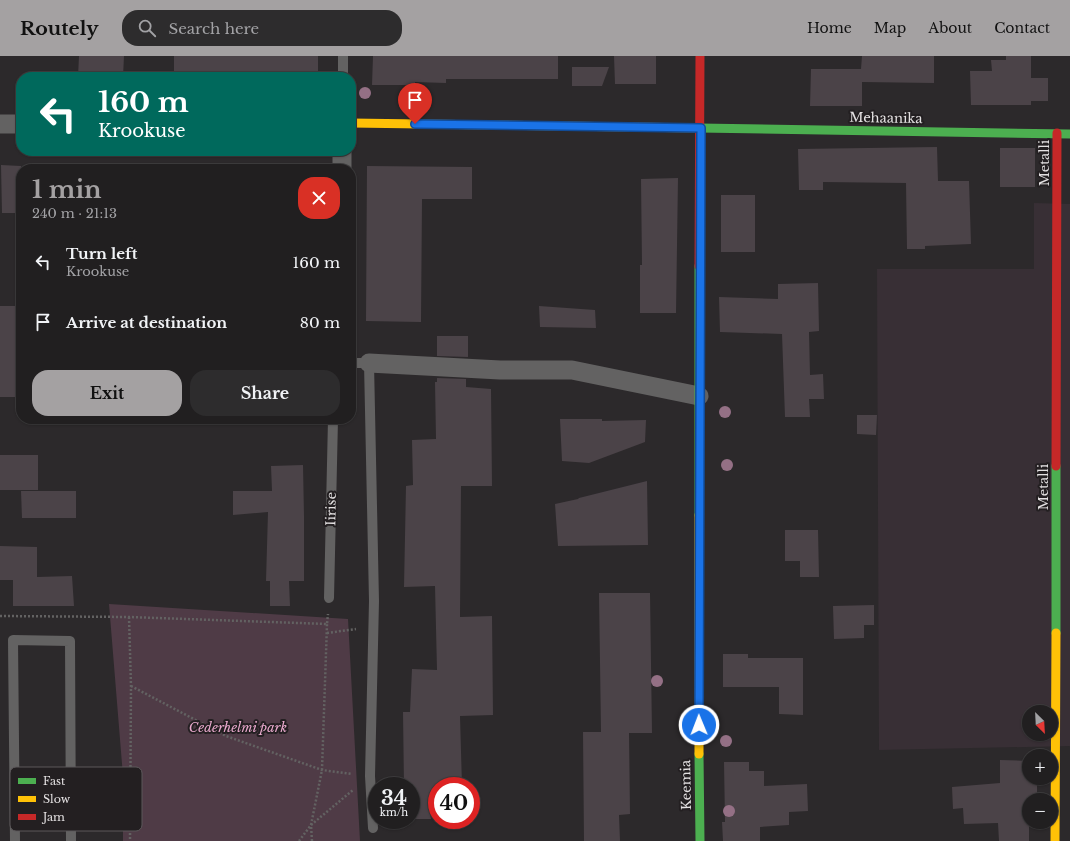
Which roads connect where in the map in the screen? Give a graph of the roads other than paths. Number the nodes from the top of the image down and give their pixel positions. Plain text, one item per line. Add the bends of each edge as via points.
1 (343, 56) edge
2 (700, 56) edge
3 (343, 72) edge
4 (356, 123) edge
5 (0, 124) edge
6 (16, 124) edge
7 (701, 128) junction
8 (1057, 133) junction
9 (1070, 134) edge
10 (360, 363) edge
11 (699, 396) junction
12 (333, 424) edge
13 (329, 598) road end
14 (14, 767) edge
15 (71, 767) edge
16 (370, 777) edge
17 (15, 831) edge
18 (71, 831) edge
19 (15, 841) edge
20 (71, 841) edge
21 (700, 841) edge
22 (1055, 841) edge

1 - 3 lane
2 - 7 street, Keemia
4 - 7 street, Mehaanika
5 - 6 street
7 - 8 street, Mehaanika
7 - 11 street, Keemia
8 - 9 street, Mehaanika
8 - 22 street, Metalli
10 - 11 street via 500,370 572,370
10 - 16 lane via 374,601
11 - 21 street, Keemia
12 - 13 lane, Iirise
14 - 15 lane via 13,640 70,641
17 - 19 lane
18 - 20 lane

